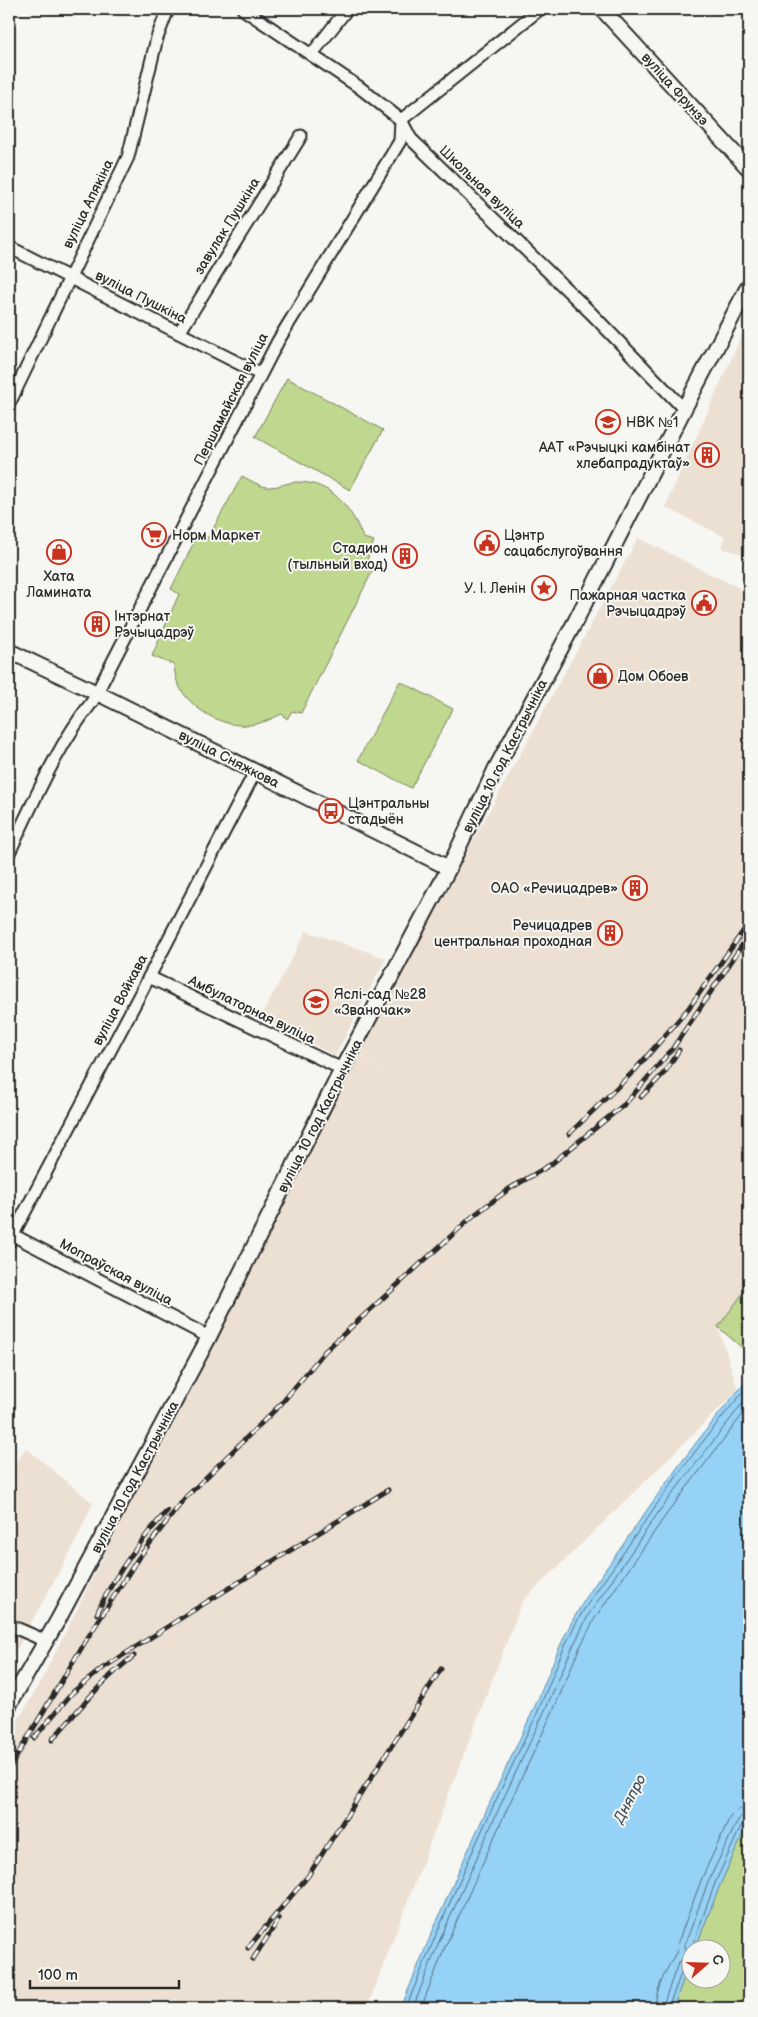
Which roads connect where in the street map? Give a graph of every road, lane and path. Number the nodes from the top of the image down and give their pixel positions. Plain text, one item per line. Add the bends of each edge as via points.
1 (168, 9) edge
2 (243, 9) edge
3 (346, 9) edge
4 (540, 9) edge
5 (602, 9) edge
6 (312, 54) junction
7 (401, 120) junction
8 (301, 136) dead end
9 (749, 169) edge
10 (9, 246) edge
11 (69, 277) junction
12 (749, 285) edge
13 (179, 333) junction
14 (260, 374) junction
15 (9, 404) edge
16 (684, 409) junction
17 (9, 652) edge
18 (96, 693) junction
19 (255, 772) junction
20 (9, 853) edge
21 (449, 868) junction
22 (149, 977) junction
23 (342, 1070) junction
24 (10, 1237) edge
25 (209, 1337) junction
26 (9, 1625) edge
27 (46, 1641) junction
28 (9, 1705) edge

1 - 11 street, вуліца Апякіна via 157,38 128,157
2 - 6 street, Школьная вуліца
3 - 6 street
4 - 7 street
5 - 9 street, вуліца Фрунзэ
6 - 7 street, Школьная вуліца
7 - 14 street, Першамайская вуліца via 400,141
7 - 16 street, Школьная вуліца via 410,139 591,313
8 - 13 street, завулак Пушкіна
10 - 11 street, вуліца Пушкіна
11 - 13 street, вуліца Пушкіна
11 - 15 street, вуліца Апякіна
12 - 16 street, вуліца 10 год Кастрычніка
13 - 14 street, вуліца Пушкіна
14 - 18 street, Першамайская вуліца
16 - 21 street, вуліца 10 год Кастрычніка via 496,768
17 - 18 street, вуліца Сняжкова
18 - 19 street, вуліца Сняжкова
18 - 20 street, Першамайская вуліца via 76,722
19 - 21 street, вуліца Сняжкова
19 - 22 street, вуліца Войкава
21 - 23 street, вуліца 10 год Кастрычніка
22 - 23 street, Амбулаторная вуліца
22 - 24 street, вуліца Войкава
23 - 25 street, вуліца 10 год Кастрычніка
24 - 25 street, Мопраўская вуліца
25 - 27 street, вуліца 10 год Кастрычніка
26 - 27 street
27 - 28 street, вуліца 10 год Кастрычніка

